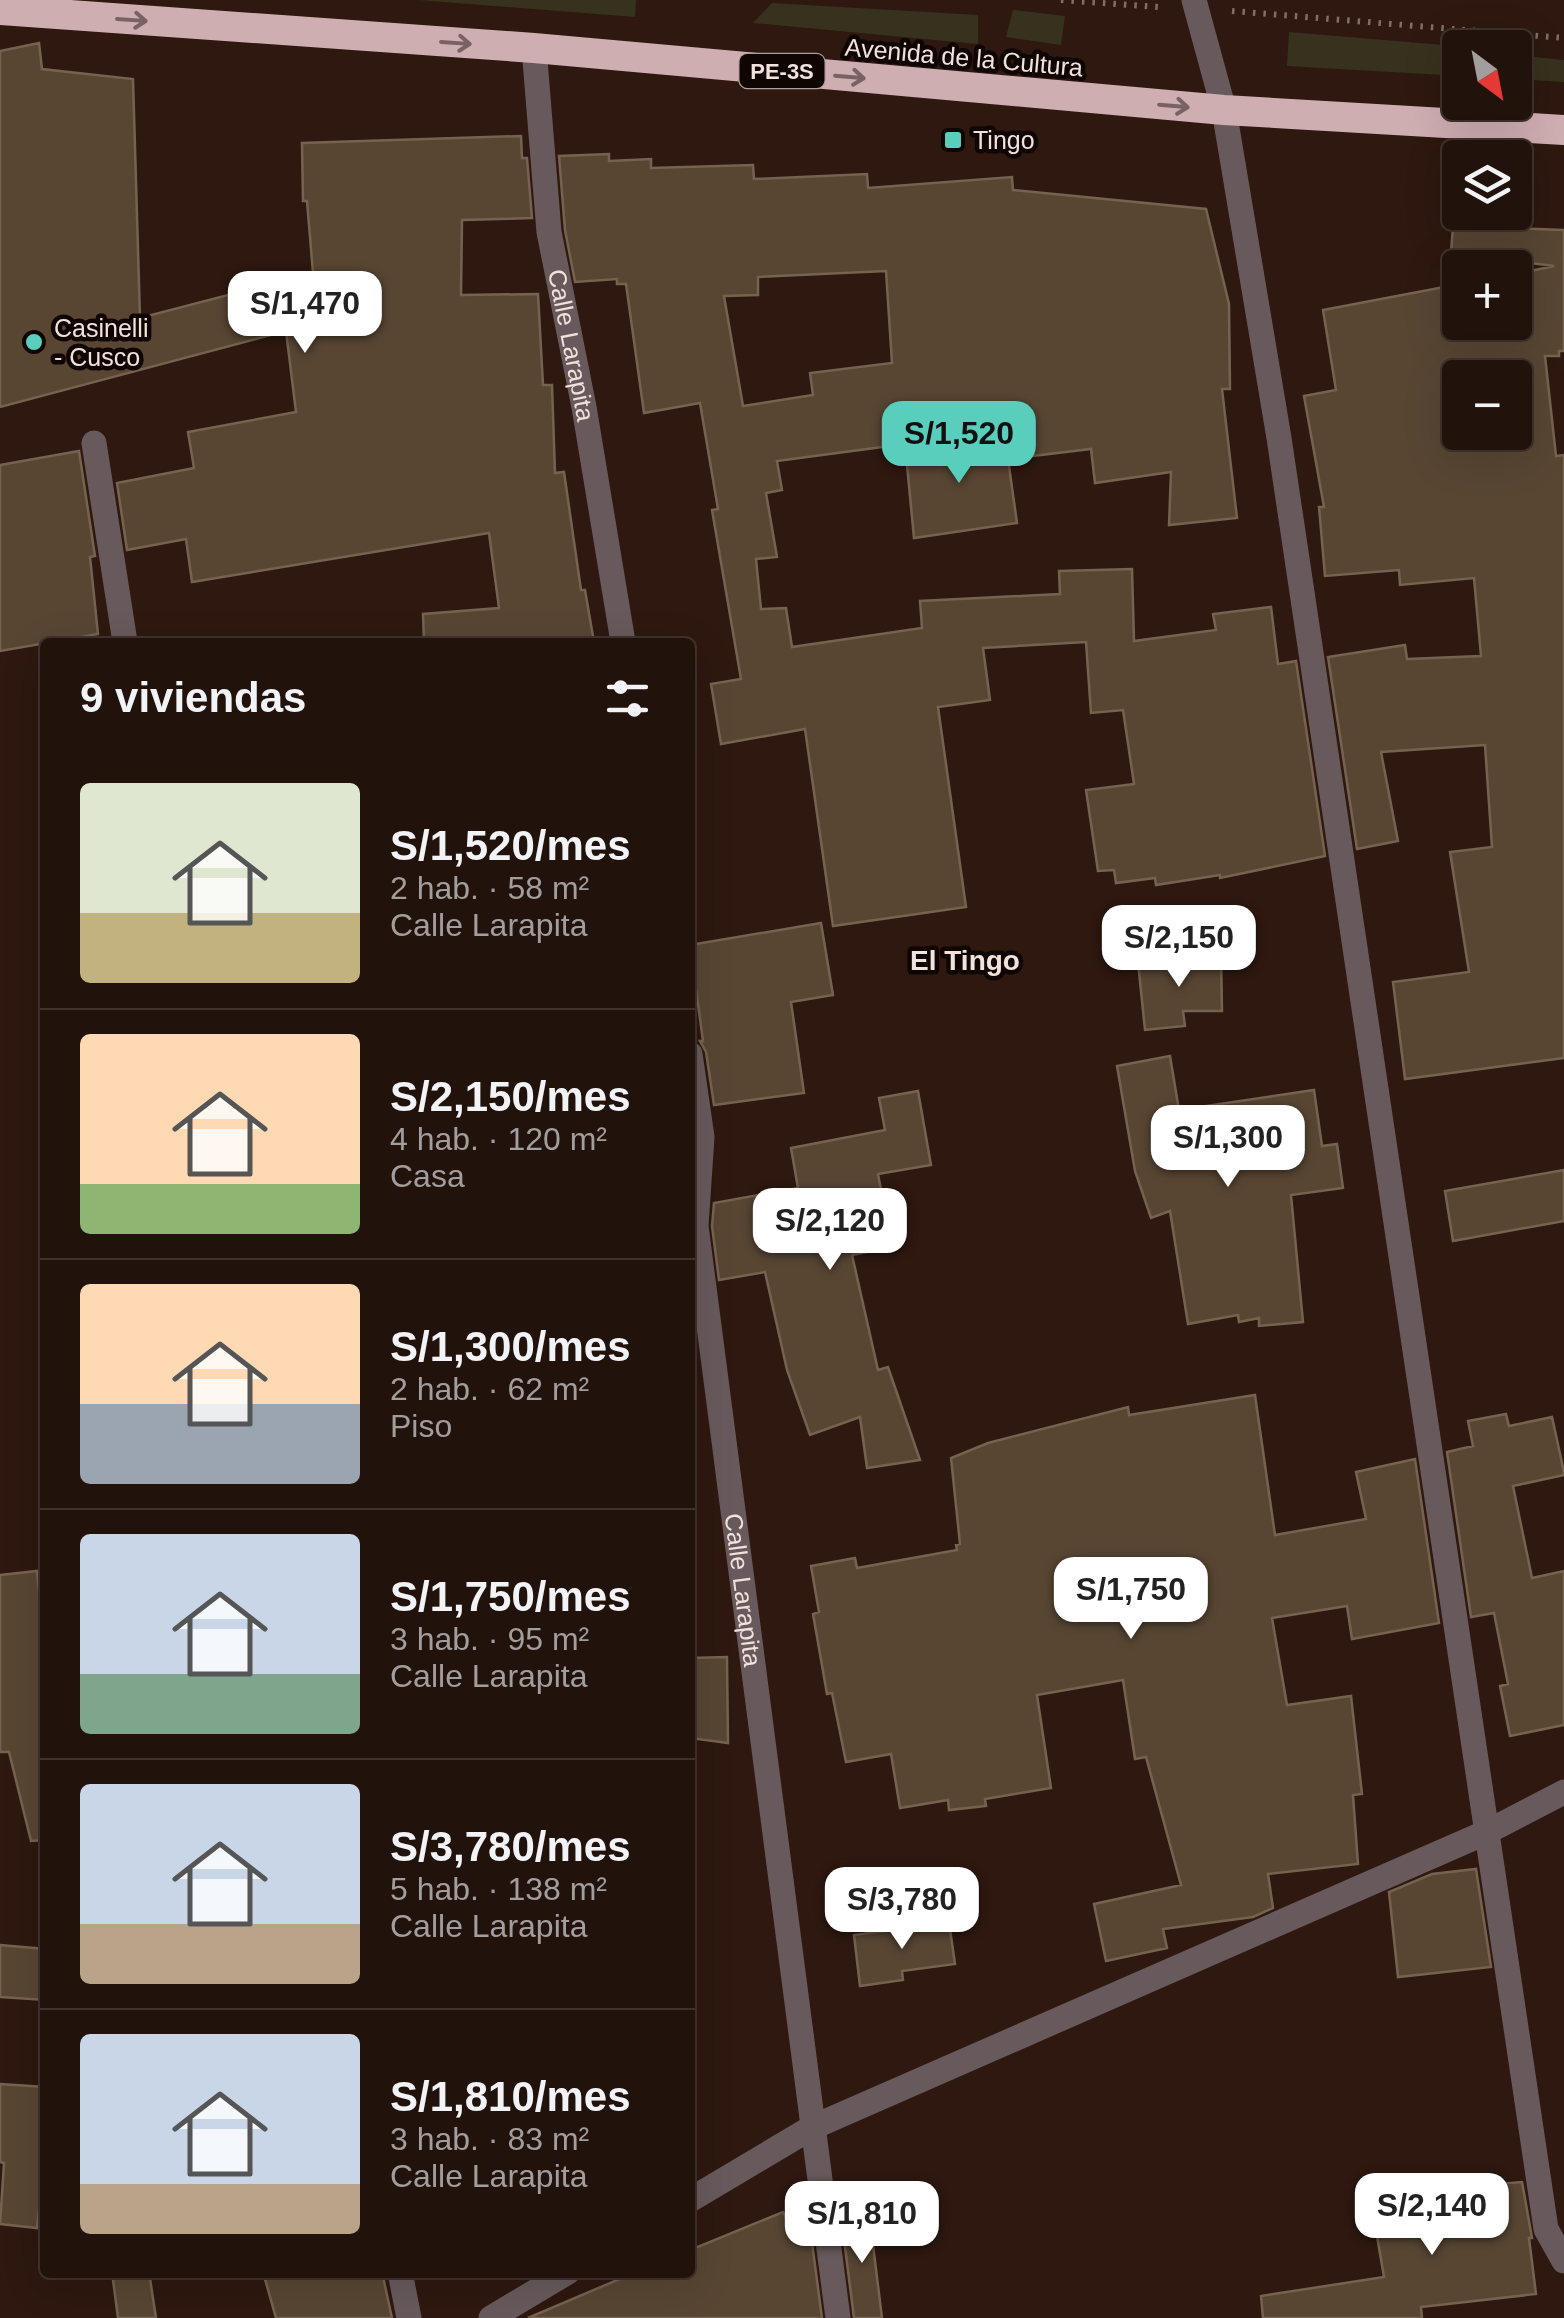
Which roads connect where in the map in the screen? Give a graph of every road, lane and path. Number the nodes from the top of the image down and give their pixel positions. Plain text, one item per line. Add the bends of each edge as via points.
1 (1061, 0) edge
2 (1195, 5) edge
3 (0, 10) edge
4 (1564, 38) edge
5 (534, 48) junction
6 (1224, 110) junction
7 (1564, 130) edge
8 (94, 442) dead end
9 (123, 638) edge
10 (622, 638) edge
11 (695, 1089) edge
12 (1564, 1792) edge
13 (1486, 1832) junction
14 (811, 2128) junction
15 (695, 2197) edge
16 (1564, 2261) edge
17 (401, 2278) edge
18 (558, 2278) edge
19 (409, 2318) edge
20 (492, 2318) edge
21 (838, 2318) edge

1 - 2 path
2 - 4 path
2 - 6 street
3 -> 5 highway, Avenida de la Cultura / PE-3S
5 -> 6 highway, Avenida de la Cultura / PE-3S
5 - 10 street, Calle Larapita via 548,232
6 - 7 highway, Avenida de la Cultura / PE-3S
6 - 13 street
8 - 9 street
11 - 14 street, Calle Larapita via 702,1137 696,1226
12 - 13 street
13 - 14 street
13 - 16 street via 1546,2229
14 - 15 street
14 - 21 street, Calle Larapita
17 - 19 street
18 - 20 street

